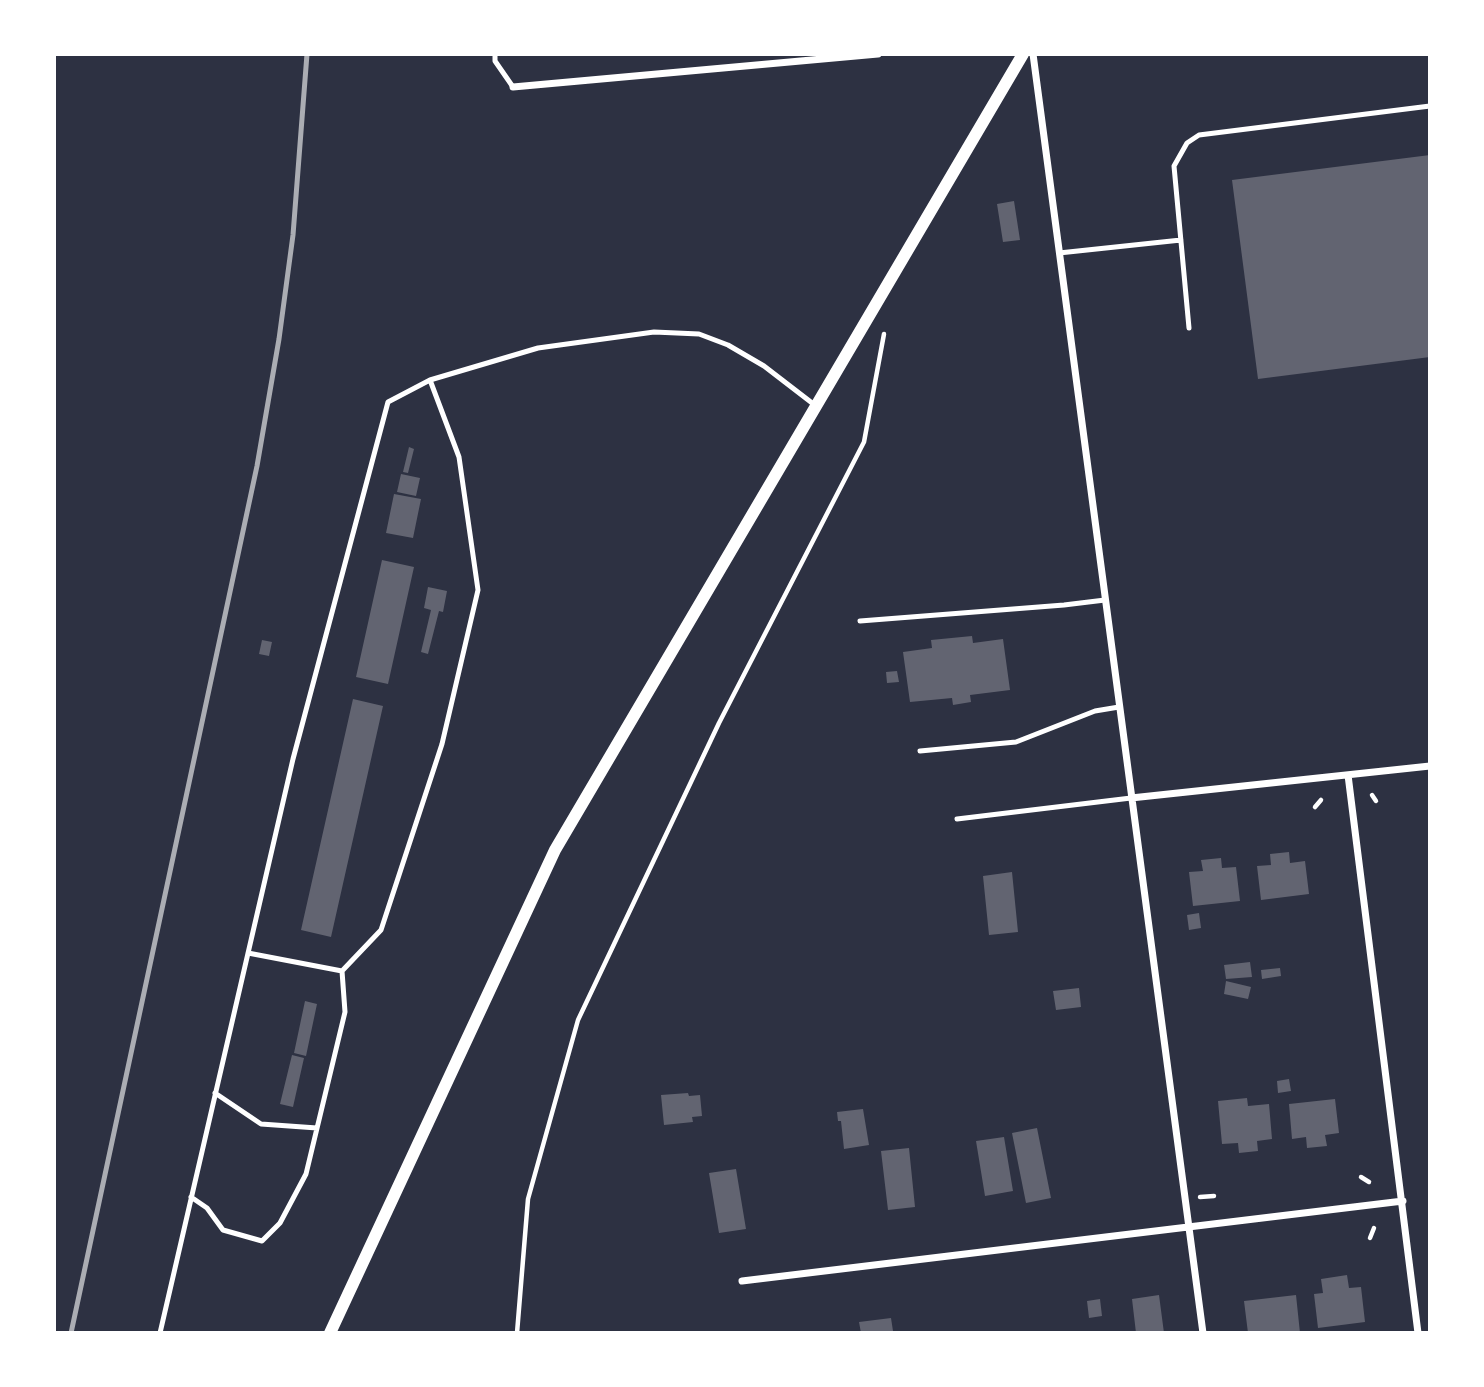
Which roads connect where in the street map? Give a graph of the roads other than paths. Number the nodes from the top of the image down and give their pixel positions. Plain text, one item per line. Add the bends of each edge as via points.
1 (495, 54) edge
2 (878, 54) edge
3 (1023, 54) edge
4 (1033, 54) edge
5 (513, 87) joint
6 (1430, 106) edge
7 (1181, 240) junction
8 (1059, 253) junction
9 (1189, 328) dead end
10 (430, 380) junction
11 (816, 406) junction
12 (1105, 600) junction
13 (860, 621) dead end
14 (1119, 708) junction
15 (920, 751) dead end
16 (1430, 766) edge
17 (1348, 775) junction
18 (1131, 798) junction
19 (957, 819) dead end
20 (248, 953) junction
21 (342, 971) junction
22 (215, 1093) junction
23 (317, 1128) junction
24 (191, 1197) junction
25 (1403, 1201) junction
26 (1189, 1226) junction
27 (742, 1281) dead end
28 (160, 1333) edge
29 (330, 1333) edge
30 (1203, 1333) edge
31 (1418, 1333) edge

1 - 5 lane
2 - 5 street
3 - 11 street
4 - 8 street
6 - 7 lane via 1199,135 1187,144 1174,166
7 - 8 lane
7 - 9 lane
8 - 12 street
10 - 11 lane via 538,348 654,332 699,334 764,366
10 - 20 lane via 388,402 293,759
10 - 21 lane via 459,457 478,590 442,744 381,930
11 - 29 street via 555,850
12 - 13 lane
12 - 14 street
14 - 15 lane via 1095,711 1016,742
14 - 18 street
16 - 17 street
17 - 18 street
17 - 25 street
18 - 19 lane
18 - 26 street
20 - 21 lane
20 - 22 lane
21 - 23 lane via 345,1012
22 - 23 lane via 261,1125
22 - 24 lane
23 - 24 lane via 306,1174 281,1223 262,1241 223,1230 207,1208
24 - 28 lane
25 - 26 street
25 - 31 street
26 - 27 street
26 - 30 street

